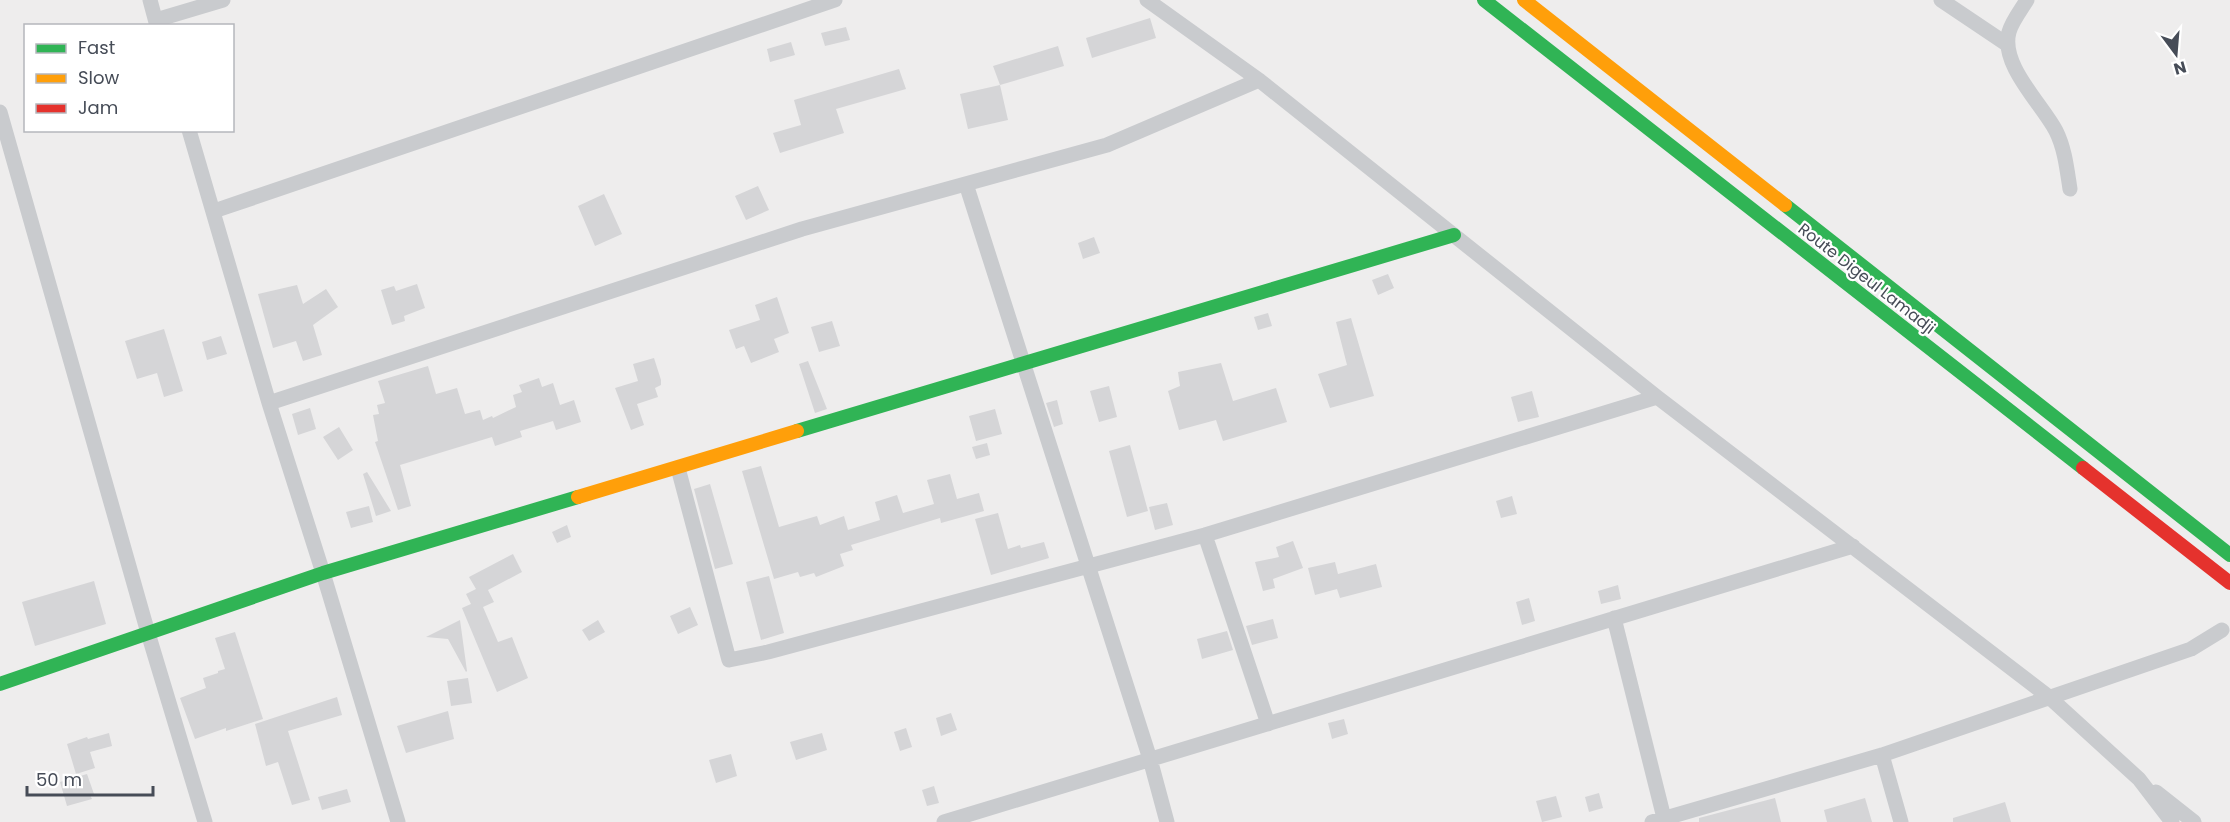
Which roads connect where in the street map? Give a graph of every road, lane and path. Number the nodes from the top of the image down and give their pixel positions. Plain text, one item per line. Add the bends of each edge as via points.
1 (150, 0) edge
2 (223, 0) edge
3 (835, 0) edge
4 (1147, 0) edge
5 (1484, 0) edge
6 (1524, 0) edge
7 (1941, 0) edge
8 (2027, 0) edge
9 (157, 23) edge
10 (2008, 45) junction
11 (1259, 80) junction
12 (0, 112) edge
13 (190, 132) edge
14 (966, 184) junction
15 (2070, 189) dead end
16 (214, 211) junction
17 (1454, 235) junction
18 (1024, 365) junction
19 (1658, 397) junction
20 (269, 403) junction
21 (678, 468) junction
22 (1205, 535) junction
23 (1853, 546) junction
24 (2230, 555) edge
25 (1088, 565) junction
26 (323, 573) junction
27 (2230, 583) edge
28 (1614, 618) junction
29 (2222, 630) dead end
30 (148, 633) junction
31 (0, 684) edge
32 (2049, 697) junction
33 (1268, 724) junction
34 (1882, 755) junction
35 (1150, 759) junction
36 (2139, 779) junction
37 (1661, 821) edge
38 (204, 822) edge
39 (398, 822) edge
40 (944, 822) edge
41 (1167, 822) edge
42 (1901, 822) edge
43 (2172, 822) edge
44 (2194, 822) edge

1 - 9 street
2 - 9 street
3 - 16 street
4 - 11 street
5 - 27 main road, Route Digeul Lamadji
6 - 24 main road, Route Digeul Lamadji
7 - 10 street
8 - 10 street via 2009,32
10 - 15 street via 2014,66 2056,131 2066,158
11 - 14 street via 1107,145
11 - 17 street
12 - 30 street
13 - 16 street
14 - 18 street
14 - 20 street via 802,229
16 - 20 street
17 - 18 main road
17 - 19 street
18 - 21 main road
18 - 25 street
19 - 22 street
19 - 23 street
20 - 26 street
21 - 25 street via 729,660
21 - 26 main road
22 - 25 street
22 - 33 street
23 - 28 street
23 - 32 street
25 - 35 street
26 - 30 main road
26 - 39 street
28 - 33 street
28 - 37 street
29 - 32 street via 2191,649
30 - 31 main road
30 - 38 street
32 - 34 street
32 - 36 street
33 - 35 street
34 - 37 street
34 - 42 street
35 - 40 street
35 - 41 street
36 - 43 street
36 - 44 street

